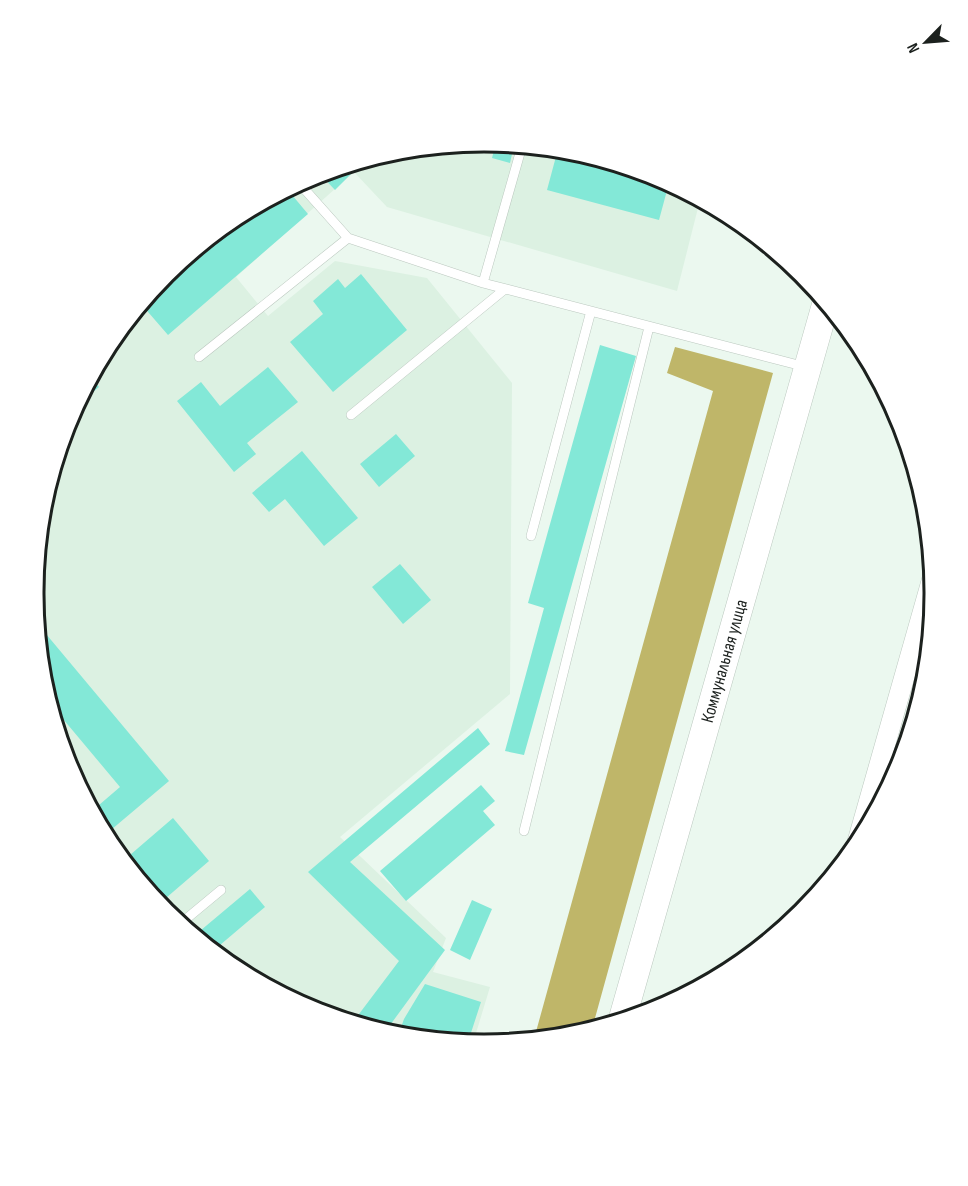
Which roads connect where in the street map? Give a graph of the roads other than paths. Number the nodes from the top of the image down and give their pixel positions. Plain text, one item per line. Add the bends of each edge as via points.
1 (520, 154) edge
2 (306, 190) edge
3 (348, 238) junction
4 (483, 283) junction
5 (505, 289) junction
6 (591, 310) junction
7 (823, 313) edge
8 (649, 327) junction
9 (199, 357) dead end
10 (808, 367) junction
11 (351, 415) dead end
12 (531, 536) dead end
13 (923, 628) edge
14 (868, 807) edge
15 (524, 831) dead end
16 (221, 890) dead end
17 (187, 918) edge
18 (625, 1010) edge

1 - 4 lane
2 - 3 lane
3 - 4 lane
3 - 9 lane
4 - 5 lane
5 - 6 lane
5 - 11 lane
6 - 8 lane
6 - 12 lane
7 - 10 main road, Коммунальная улица
8 - 10 lane
8 - 15 lane
10 - 18 main road, Коммунальная улица
13 - 14 street
16 - 17 lane

